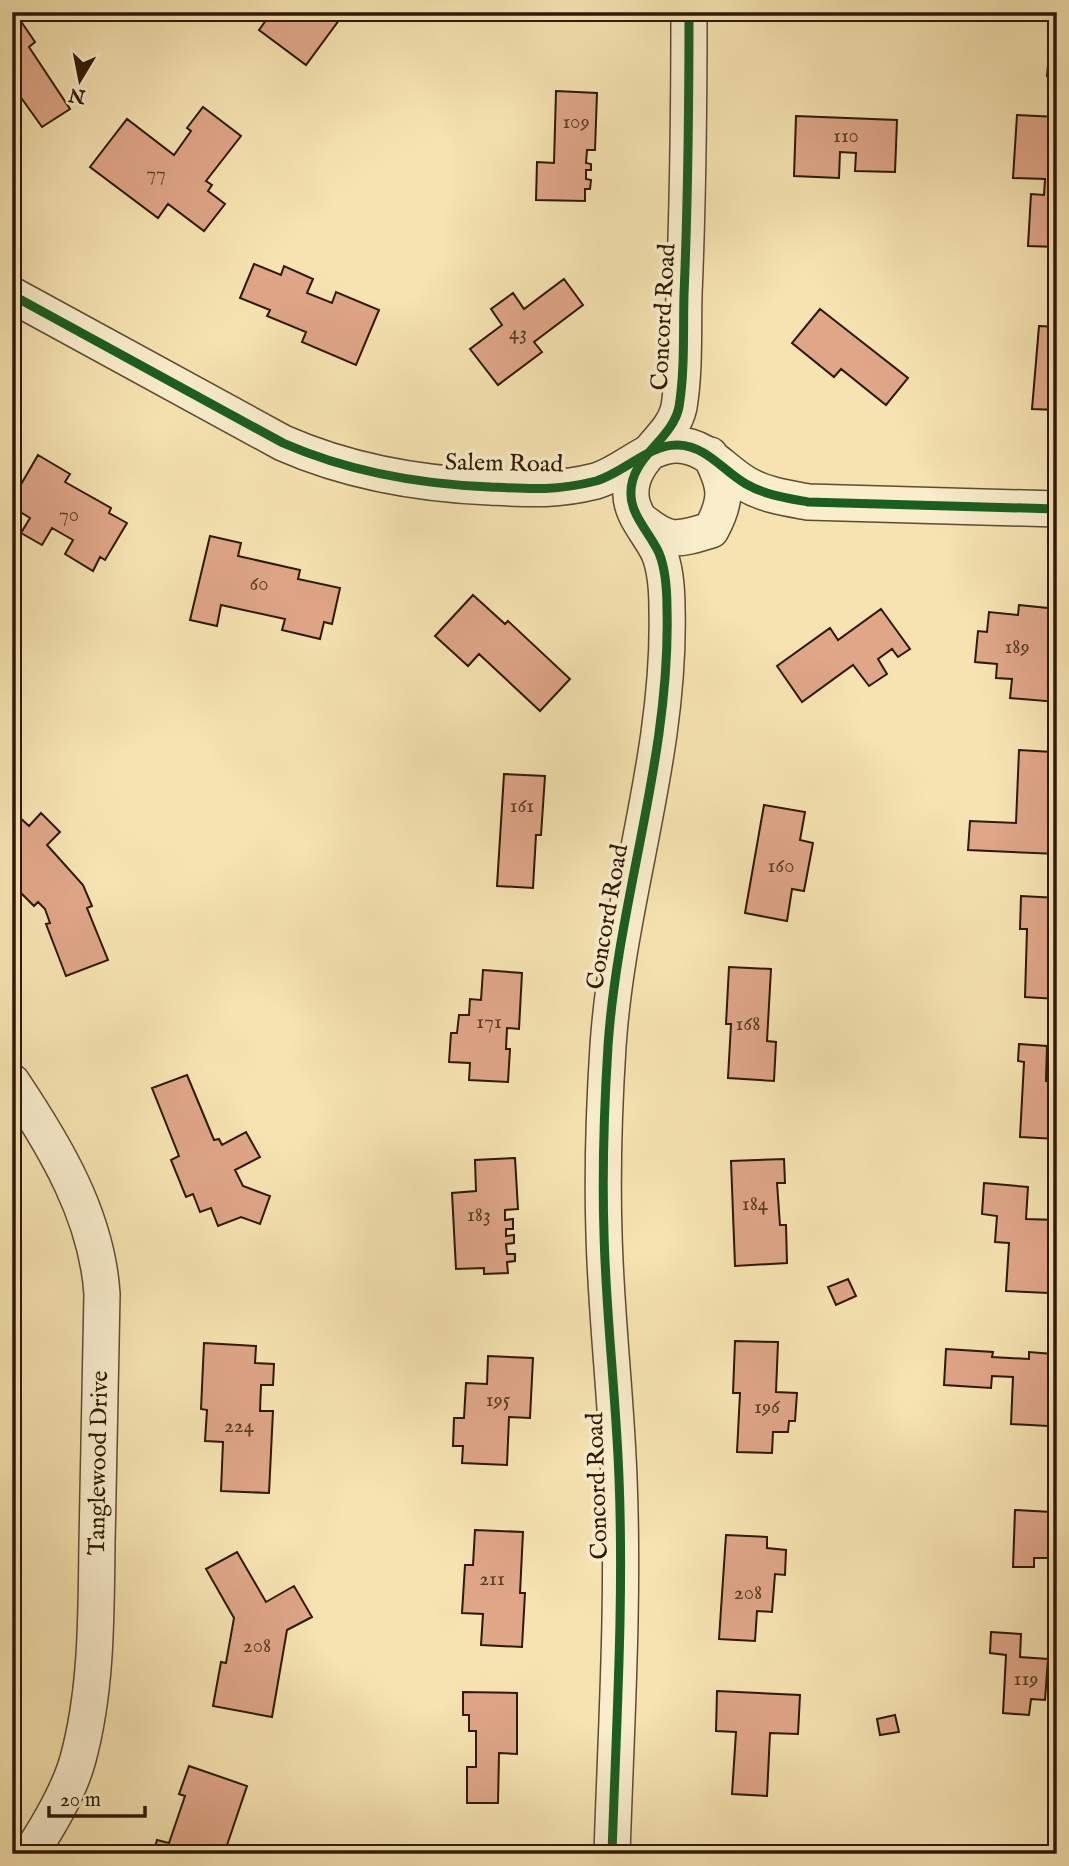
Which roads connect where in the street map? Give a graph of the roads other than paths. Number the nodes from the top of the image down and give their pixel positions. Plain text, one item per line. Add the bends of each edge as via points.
1 (689, 12) edge
2 (12, 295) edge
3 (682, 377) junction
4 (645, 457) junction
5 (711, 458) junction
6 (551, 490) junction
7 (807, 502) junction
8 (1057, 509) edge
9 (641, 521) junction
10 (711, 530) junction
11 (667, 611) junction
12 (12, 1082) edge
13 (30, 1854) edge
14 (612, 1854) edge

1 - 3 street, Concord Road
2 - 6 street, Salem Road via 307,454 383,476
3 - 4 street, Concord Road via 678,413 669,431
3 - 5 street, Concord Road via 693,428
4 - 5 street, Salem Road via 668,445 694,447
4 - 6 street, Salem Road via 598,480
4 - 9 street, Concord Road via 632,480 630,500
5 - 7 street, Salem Road via 757,489
5 - 10 street via 723,484 723,508
6 - 9 street, Salem Road via 607,498
7 - 8 street, Salem Road
7 - 10 street, Salem Road via 740,515
9 - 10 street, Salem Road via 665,537 683,538
9 - 11 street, Concord Road via 664,567
10 - 11 street, Concord Road via 679,574
11 - 14 street, Concord Road via 662,709 615,969 603,1151 619,1480
12 - 13 street, Tanglewood Drive via 79,1199 96,1245 102,1294 90,1698 78,1759

